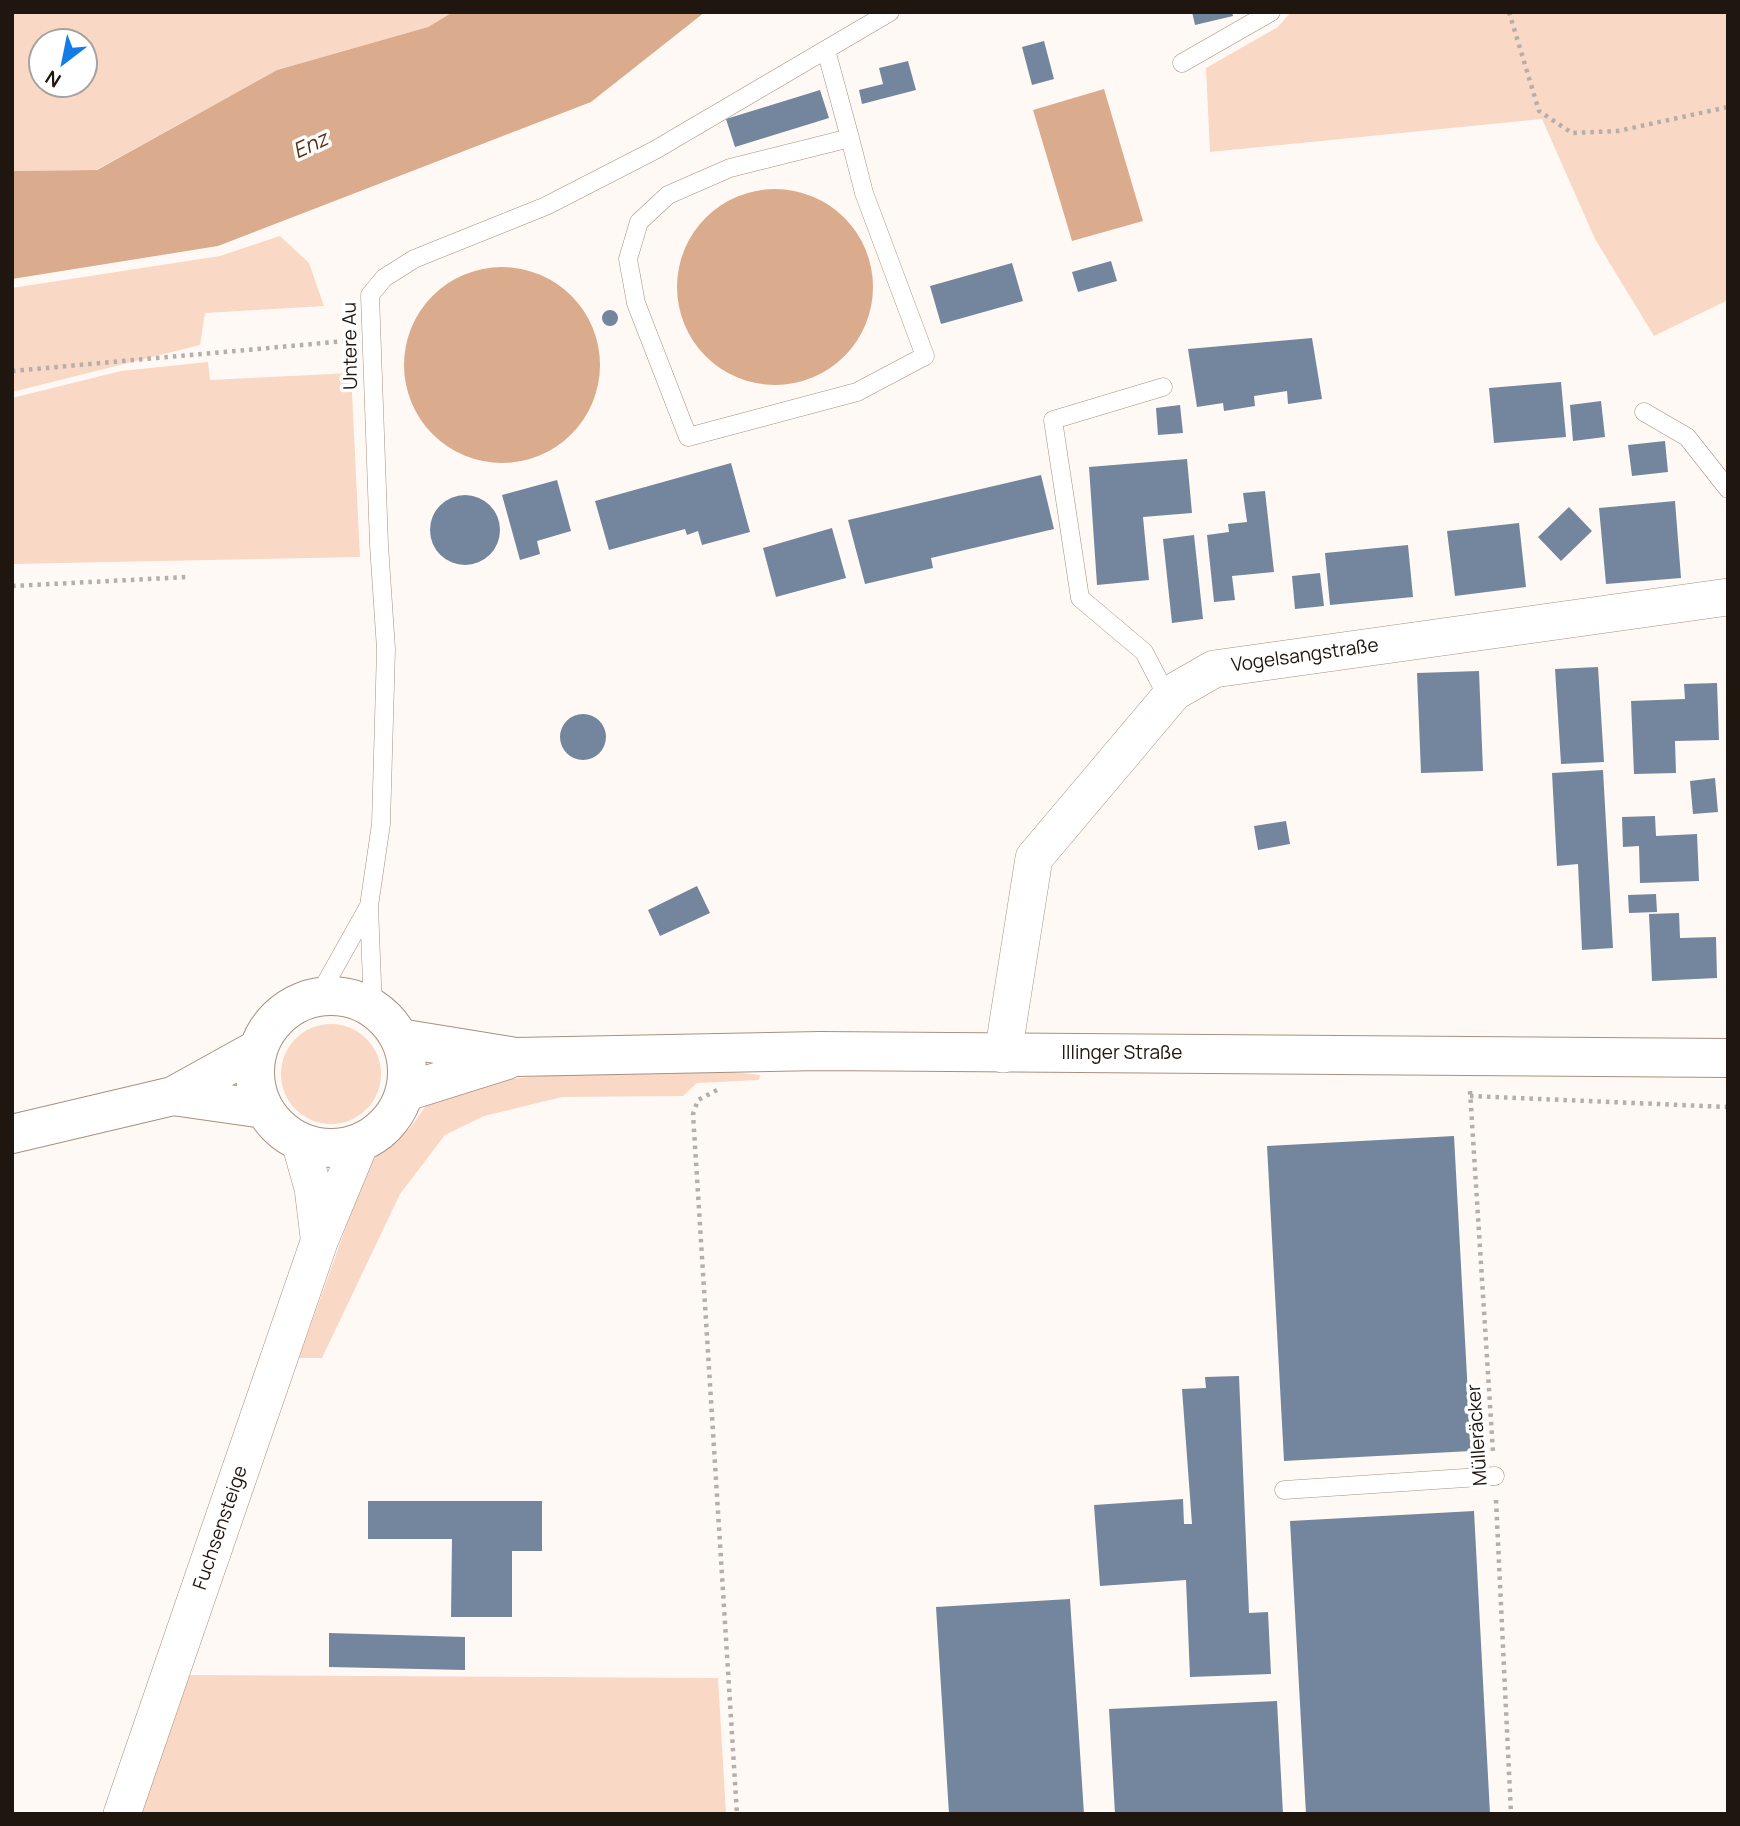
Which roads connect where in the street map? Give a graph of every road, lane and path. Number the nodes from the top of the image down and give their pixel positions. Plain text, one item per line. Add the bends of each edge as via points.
1 (890, 12) edge
2 (1271, 12) edge
3 (1509, 12) edge
4 (826, 50) junction
5 (1182, 62) dead end
6 (1728, 107) edge
7 (850, 138) junction
8 (370, 339) junction
9 (12, 371) edge
10 (1163, 387) dead end
11 (1644, 412) dead end
12 (1728, 489) edge
13 (187, 578) dead end
14 (12, 586) edge
15 (1728, 597) edge
16 (1168, 698) junction
17 (369, 906) junction
18 (318, 997) junction
19 (373, 1009) junction
20 (399, 1038) junction
21 (258, 1049) junction
22 (1003, 1054) junction
23 (1468, 1055) junction
24 (516, 1057) junction
25 (1728, 1058) edge
26 (730, 1090) dead end
27 (405, 1092) junction
28 (173, 1096) junction
29 (1470, 1096) junction
30 (1728, 1107) edge
31 (264, 1109) junction
32 (12, 1135) edge
33 (300, 1142) junction
34 (360, 1143) junction
35 (319, 1242) junction
36 (1495, 1476) junction
37 (1284, 1490) dead end
38 (122, 1814) edge
39 (737, 1814) edge
40 (1511, 1814) edge

1 - 4 lane, Untere Au
2 - 5 lane
3 - 6 path via 1539,111 1572,133 1618,131
4 - 7 lane
4 - 8 lane, Untere Au via 655,150 546,206 414,258 384,278 370,295
7 - 7 lane via 864,193 925,356 857,392 688,437 636,303 628,259 639,222 668,195 730,169
8 - 9 path
8 - 17 lane, Untere Au via 386,649 381,824
10 - 16 lane via 1053,420 1080,598 1144,652
11 - 12 lane via 1687,437
13 - 14 path
15 - 16 street, Vogelsangstraße via 1214,669
16 - 22 street, Vogelsangstraße via 1034,858
17 - 18 lane, Untere Au
17 - 19 lane, Untere Au
18 - 19 street via 356,1000
18 - 21 street via 281,1015
19 - 20 street
20 - 24 street, Illinger Straße
20 - 27 street via 406,1055
21 - 28 street
21 - 31 street via 255,1069
22 - 23 street, Illinger Straße
22 - 24 street, Illinger Straße via 820,1051
23 - 25 street, Illinger Straße
23 - 29 path, Mülleräcker
24 - 27 street, Illinger Straße
26 - 39 path via 718,1090 698,1100 693,1114
27 - 34 street via 396,1113 380,1131
28 - 31 street
28 - 32 street
29 - 30 path
29 - 36 path, Mülleräcker
31 - 33 street via 279,1129
33 - 34 street via 341,1149
33 - 35 street, Fuchsensteige via 313,1188
34 - 35 street, Fuchsensteige
35 - 38 street, Fuchsensteige
36 - 37 lane
36 - 40 path, Mülleräcker

